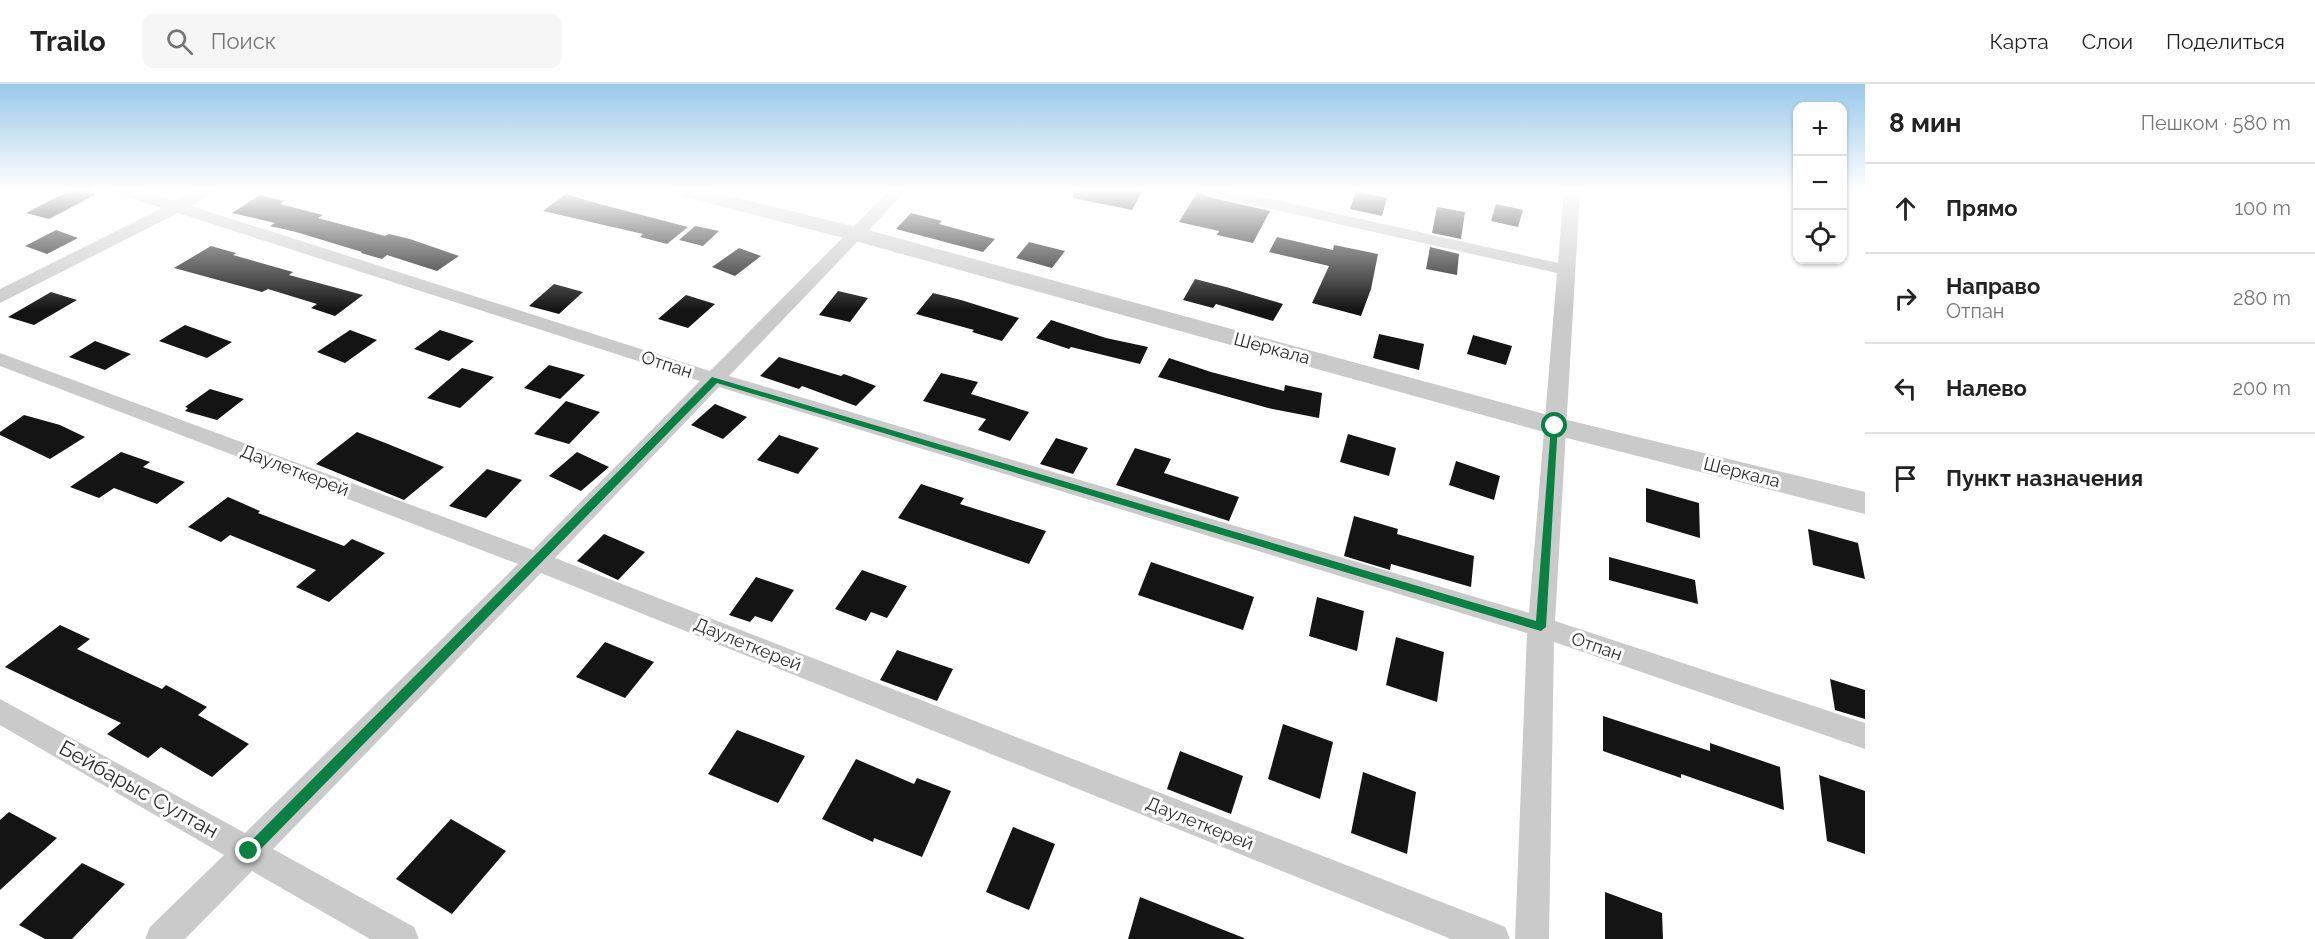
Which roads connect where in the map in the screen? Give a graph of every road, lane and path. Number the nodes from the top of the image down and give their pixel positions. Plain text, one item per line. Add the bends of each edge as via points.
1 (133, 230) edge
2 (249, 230) edge
3 (840, 230) edge
4 (860, 230) edge
5 (1387, 230) edge
6 (1569, 230) edge
7 (856, 234) junction
8 (1566, 270) junction
9 (0, 297) edge
10 (0, 359) edge
11 (715, 379) junction
12 (1555, 426) junction
13 (1865, 503) edge
14 (537, 561) junction
15 (1541, 627) junction
16 (0, 711) edge
17 (1865, 736) edge
18 (249, 851) junction
19 (162, 939) edge
20 (402, 939) edge
21 (1493, 939) edge
22 (1532, 939) edge

1 - 9 street
2 - 11 street, Отпан
3 - 7 street, Шеркала
4 - 7 street
5 - 8 street
6 - 8 street
7 - 11 street
7 - 12 street, Шеркала
8 - 12 street
10 - 14 street, Даулеткерей
11 - 14 street
11 - 15 street, Отпан
12 - 13 street, Шеркала
12 - 15 street
14 - 18 street
14 - 21 street, Даулеткерей
15 - 17 street, Отпан
15 - 22 street
16 - 18 street, Бейбарыс Султан
18 - 19 street
18 - 20 street, Бейбарыс Султан

